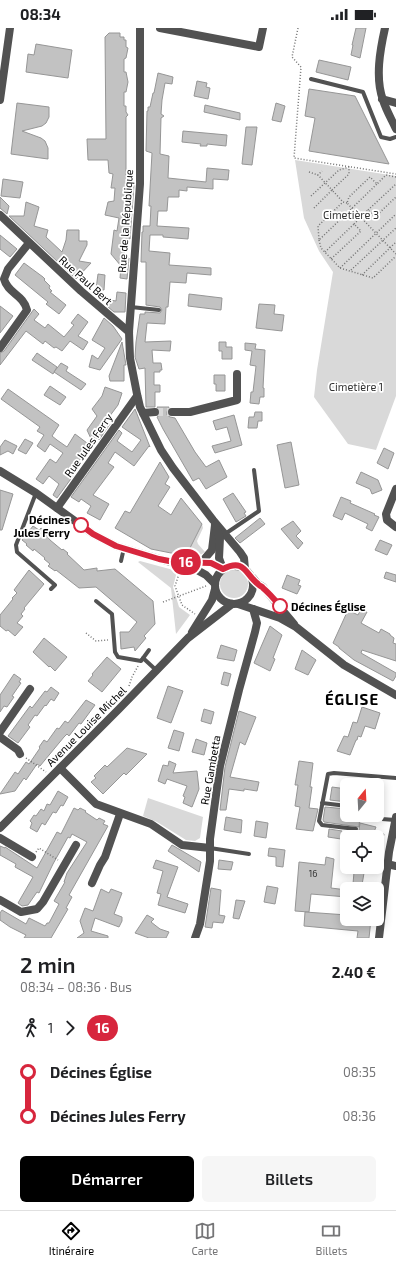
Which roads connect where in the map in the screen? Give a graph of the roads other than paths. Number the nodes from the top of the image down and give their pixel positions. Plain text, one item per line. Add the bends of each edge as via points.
1 (10, 28) edge
2 (140, 28) edge
3 (160, 28) edge
4 (263, 28) edge
5 (385, 28) edge
6 (3, 62) edge
7 (311, 79) dead end
8 (382, 99) junction
9 (0, 100) edge
10 (396, 103) edge
11 (396, 129) edge
12 (396, 138) edge
13 (0, 216) edge
14 (29, 243) junction
15 (130, 307) junction
16 (158, 310) dead end
17 (129, 332) junction
18 (0, 348) edge
19 (237, 374) dead end
20 (137, 396) junction
21 (155, 412) tunnel mouth
22 (172, 412) tunnel mouth
23 (143, 413) junction
24 (254, 470) dead end
25 (0, 471) edge
26 (396, 489) edge
27 (36, 493) junction
28 (57, 508) junction
29 (214, 523) junction
30 (396, 527) edge
31 (223, 536) junction
32 (124, 548) junction
33 (121, 561) dead end
34 (174, 562) junction
35 (201, 563) junction
36 (223, 569) junction
37 (245, 569) junction
38 (252, 578) junction
39 (215, 587) junction
40 (51, 589) dead end
41 (96, 601) dead end
42 (235, 604) junction
43 (253, 609) junction
44 (296, 627) junction
45 (188, 638) junction
46 (149, 650) dead end
47 (142, 660) junction
48 (156, 671) junction
49 (30, 689) dead end
50 (396, 696) edge
51 (0, 732) edge
52 (0, 737) edge
53 (20, 754) road end
54 (60, 768) junction
55 (396, 778) edge
56 (322, 803) junction
57 (340, 805) edge
58 (120, 814) junction
59 (396, 818) edge
60 (384, 820) edge
61 (0, 827) edge
62 (356, 829) dead end
63 (0, 838) edge
64 (76, 844) dead end
65 (210, 848) junction
66 (249, 854) dead end
67 (32, 857) road end
68 (387, 864) junction
69 (396, 866) edge
70 (92, 883) dead end
71 (0, 900) edge
72 (195, 938) edge
73 (379, 938) edge

1 - 6 street
2 - 15 street, Rue de la République via 140,184
3 - 4 street via 259,47
5 - 8 street via 379,73
6 - 9 street
7 - 12 lane via 364,92 381,137
8 - 10 street
8 - 11 street
13 - 14 street, Rue Paul Bert
14 - 17 street, Rue Paul Bert
14 - 18 street via 8,269 4,279 11,291 25,302 27,310
15 - 16 lane
15 - 17 street, Rue de la République
17 - 20 street, Rue de la République via 130,358
19 - 22 street via 237,400 190,412
20 - 23 street, Rue de la République
20 - 28 street, Rue Jules Ferry
21 - 23 street
23 - 29 street, Rue de la République via 165,456
24 - 31 lane via 259,511
25 - 27 street
26 - 30 street via 386,514 387,520
27 - 28 street
27 - 40 lane via 16,545 17,552 55,585
28 - 32 street via 93,534
29 - 31 street, Rue de la République
29 - 35 street via 212,550
31 - 36 street via 219,558
31 - 37 street, Rue de la République via 244,558
32 - 33 lane
32 - 34 street
34 - 35 street
34 - 39 street via 201,572
35 - 36 street via 211,563
36 - 37 street via 234,566
36 - 39 street via 218,573
37 - 38 street
38 - 42 street via 251,594 243,602
38 - 44 street via 263,587
39 - 42 street via 221,599
39 - 45 street, Avenue Louise Michel via 212,600
41 - 47 lane via 112,614 115,652 118,657
42 - 43 street
42 - 45 street, Avenue Louise Michel
43 - 44 street via 280,618
43 - 65 street, Rue Gambetta via 257,623 220,766
44 - 50 street via 344,665
45 - 48 street, Avenue Louise Michel
46 - 47 lane
47 - 48 lane
48 - 54 street, Avenue Louise Michel
49 - 51 street
52 - 53 street
54 - 58 street via 96,804
54 - 61 street, Avenue Louise Michel
55 - 56 lane via 328,774
56 - 57 lane
56 - 62 lane via 319,821 322,825
58 - 65 street via 151,824 182,845
58 - 70 street via 105,857
59 - 60 lane
59 - 68 street
63 - 67 street
64 - 71 street via 37,909 21,912
65 - 66 lane
65 - 72 street, Rue Gambetta via 200,924
68 - 69 street
68 - 73 street

